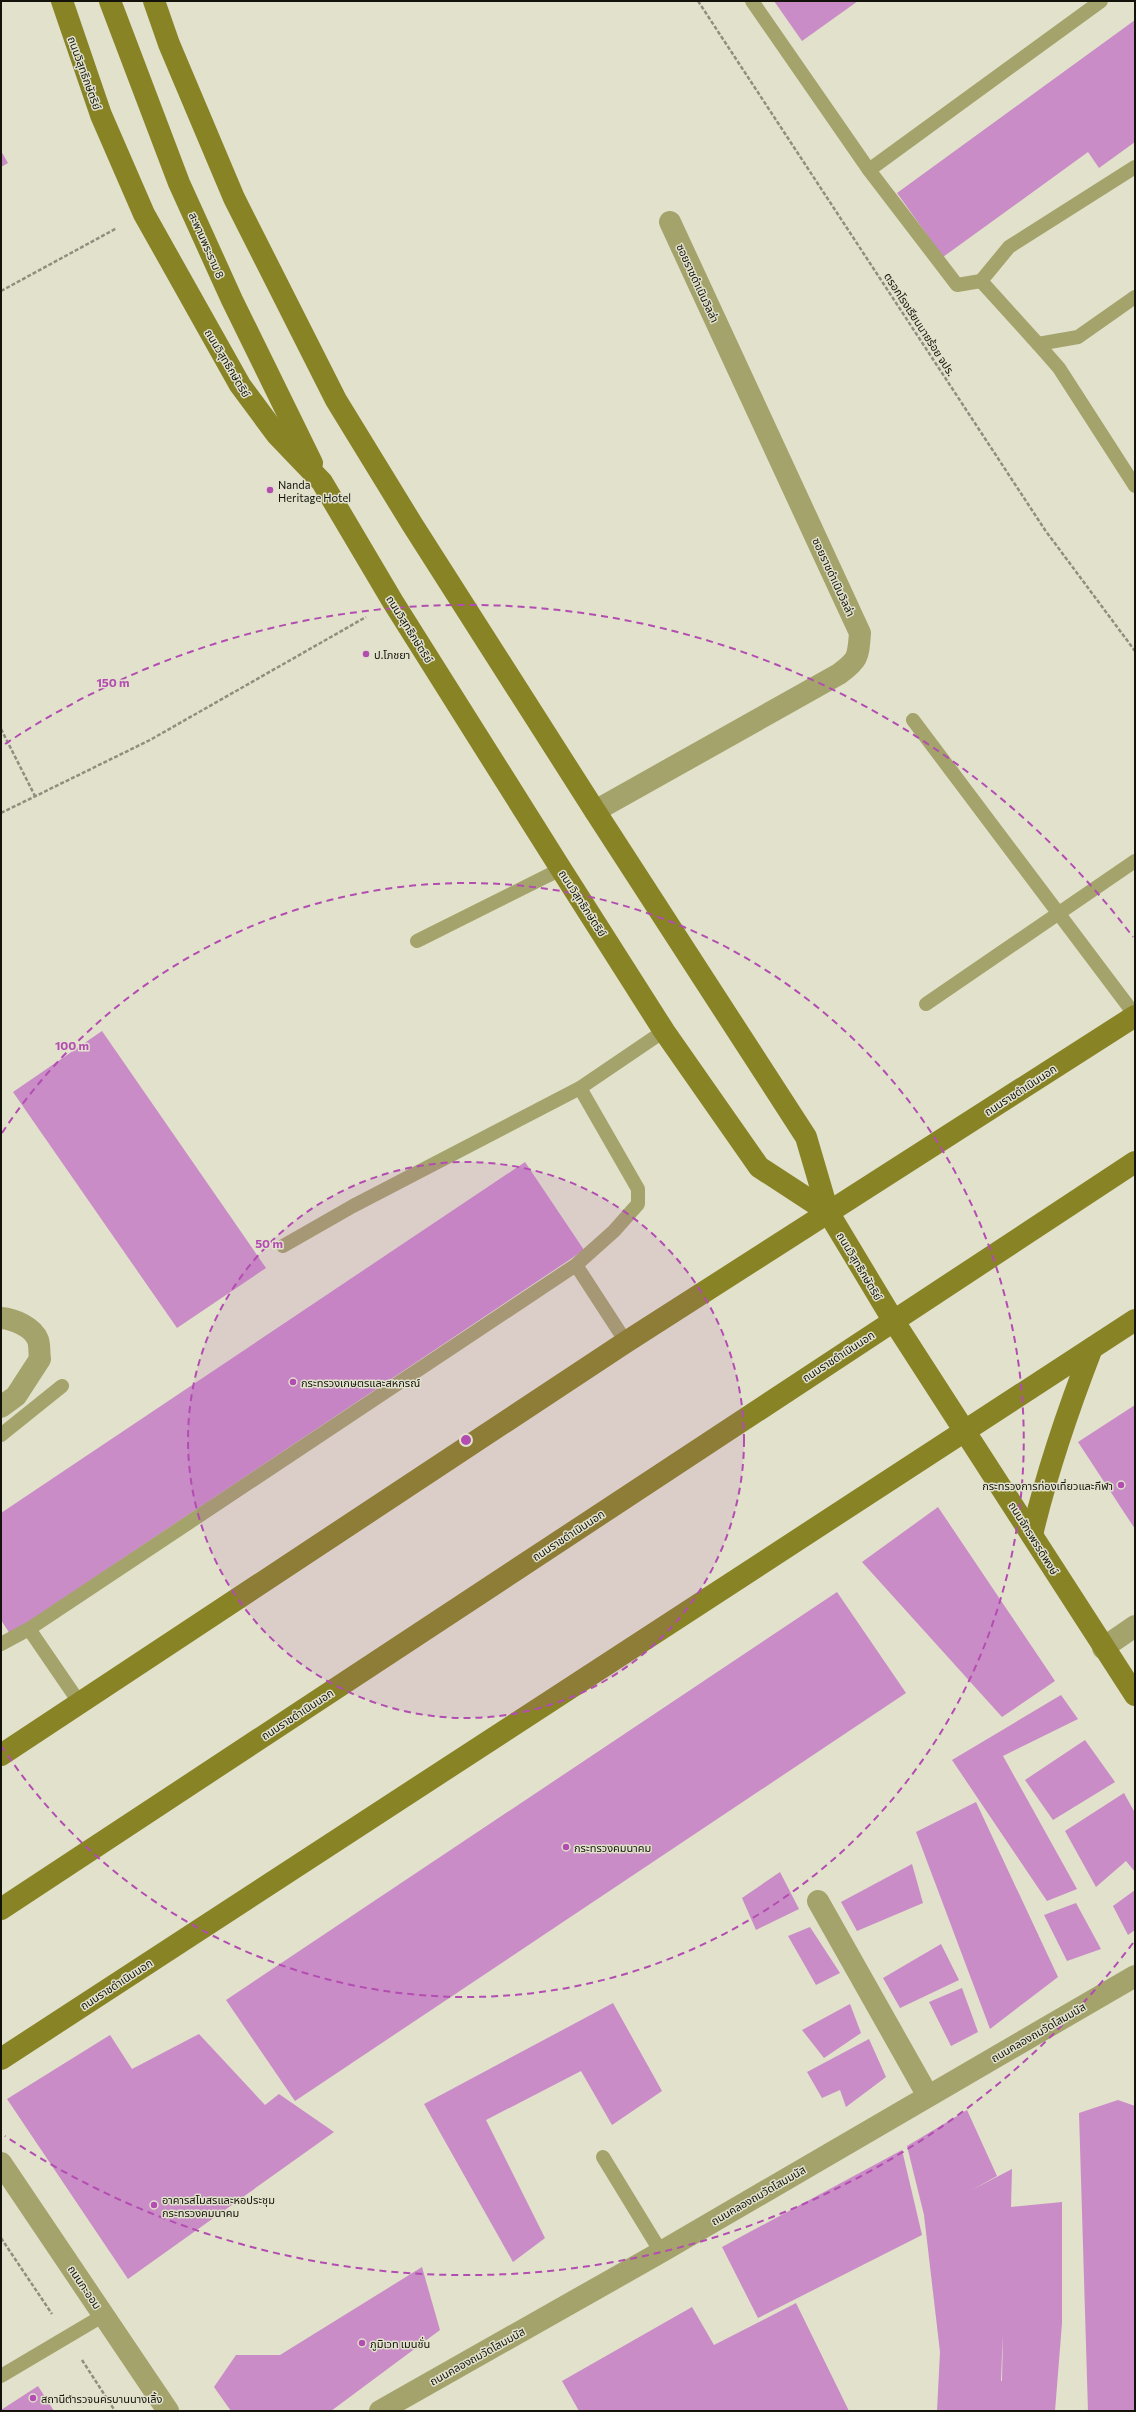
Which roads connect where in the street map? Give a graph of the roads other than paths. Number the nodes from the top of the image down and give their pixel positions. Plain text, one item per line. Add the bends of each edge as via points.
1 (62, 1) edge
2 (110, 1) edge
3 (154, 1) edge
4 (752, 1) edge
5 (1101, 1) edge
6 (1135, 167) edge
7 (869, 170) junction
8 (670, 222) dead end
9 (981, 281) junction
10 (1135, 297) edge
11 (1038, 344) junction
12 (322, 482) junction
13 (1135, 486) edge
14 (913, 720) dead end
15 (595, 811) junction
16 (1135, 861) edge
17 (561, 869) junction
18 (1059, 914) junction
19 (417, 941) dead end
20 (926, 1004) dead end
21 (1135, 1016) edge
22 (664, 1031) junction
23 (580, 1088) junction
24 (1135, 1162) edge
25 (828, 1212) junction
26 (284, 1246) dead end
27 (576, 1265) junction
28 (1, 1318) edge
29 (893, 1320) junction
30 (1135, 1320) edge
31 (626, 1342) junction
32 (1092, 1348) junction
33 (62, 1386) dead end
34 (1, 1407) edge
35 (965, 1432) junction
36 (1, 1435) edge
37 (1032, 1535) junction
38 (1135, 1626) edge
39 (30, 1629) junction
40 (1, 1644) edge
41 (1103, 1648) junction
42 (1135, 1695) edge
43 (80, 1702) junction
44 (1, 1755) edge
45 (818, 1901) dead end
46 (1, 1909) edge
47 (1135, 1976) edge
48 (1, 2058) edge
49 (928, 2096) junction
50 (603, 2157) dead end
51 (1, 2163) edge
52 (661, 2252) junction
53 (104, 2316) junction
54 (1, 2376) edge
55 (168, 2411) edge
56 (380, 2411) edge

1 - 12 main road, ถนนวิสุทธิกษัตริย์ via 101,115 144,214 240,385 277,435
2 - 12 main road, สะพานพระราม 8 via 179,183 232,300
3 - 15 main road, ถนนวิสุทธิกษัตริย์ via 169,44 234,198 336,400
4 - 7 lane
5 - 7 lane
6 - 9 lane via 1009,247
7 - 9 lane via 957,285
8 - 15 street, ซอยราชดำเนินวิลล่า via 860,633 859,648 855,662 839,674
9 - 11 lane
10 - 11 lane via 1078,337
11 - 13 lane via 1059,368
12 - 17 main road, ถนนวิสุทธิกษัตริย์ via 393,602
14 - 18 lane
15 - 25 main road, ถนนวิสุทธิกษัตริย์ via 806,1137
16 - 18 lane
17 - 19 lane
17 - 22 main road, ถนนวิสุทธิกษัตริย์
18 - 20 lane
18 - 21 lane
21 - 25 main road, ถนนราชดำเนินนอก
22 - 23 lane
22 - 25 main road, ถนนวิสุทธิกษัตริย์ via 759,1167
23 - 26 lane via 353,1206
23 - 27 lane via 638,1189 638,1204 614,1231
24 - 29 main road, ถนนราชดำเนินนอก
25 - 29 main road, ถนนวิสุทธิกษัตริย์
25 - 31 main road, ถนนราชดำเนินนอก
27 - 31 lane
27 - 39 lane
28 - 34 street via 8,1318 26,1326 38,1340 40,1359 16,1396
29 - 35 main road, ถนนจักรพรรดิพงษ์
29 - 46 main road, ถนนราชดำเนินนอก
30 - 32 main road, ถนนราชดำเนินนอก
31 - 43 main road, ถนนราชดำเนินนอก
32 - 35 main road, ถนนราชดำเนินนอก
32 - 37 main road via 1044,1483
33 - 36 lane
35 - 37 main road, ถนนจักรพรรดิพงษ์
35 - 48 main road, ถนนราชดำเนินนอก
37 - 41 main road, ถนนจักรพรรดิพงษ์
38 - 41 street
39 - 40 lane
39 - 43 lane
41 - 42 main road, ถนนจักรพรรดิพงษ์
43 - 44 main road, ถนนราชดำเนินนอก
45 - 49 street
47 - 49 street, ถนนคลองถมวัดโสมมนัส
49 - 52 street, ถนนคลองถมวัดโสมมนัส
50 - 52 lane
51 - 53 street, ถนนกะออม
52 - 56 street, ถนนคลองถมวัดโสมมนัส
53 - 54 lane
53 - 55 street, ถนนกะออม

